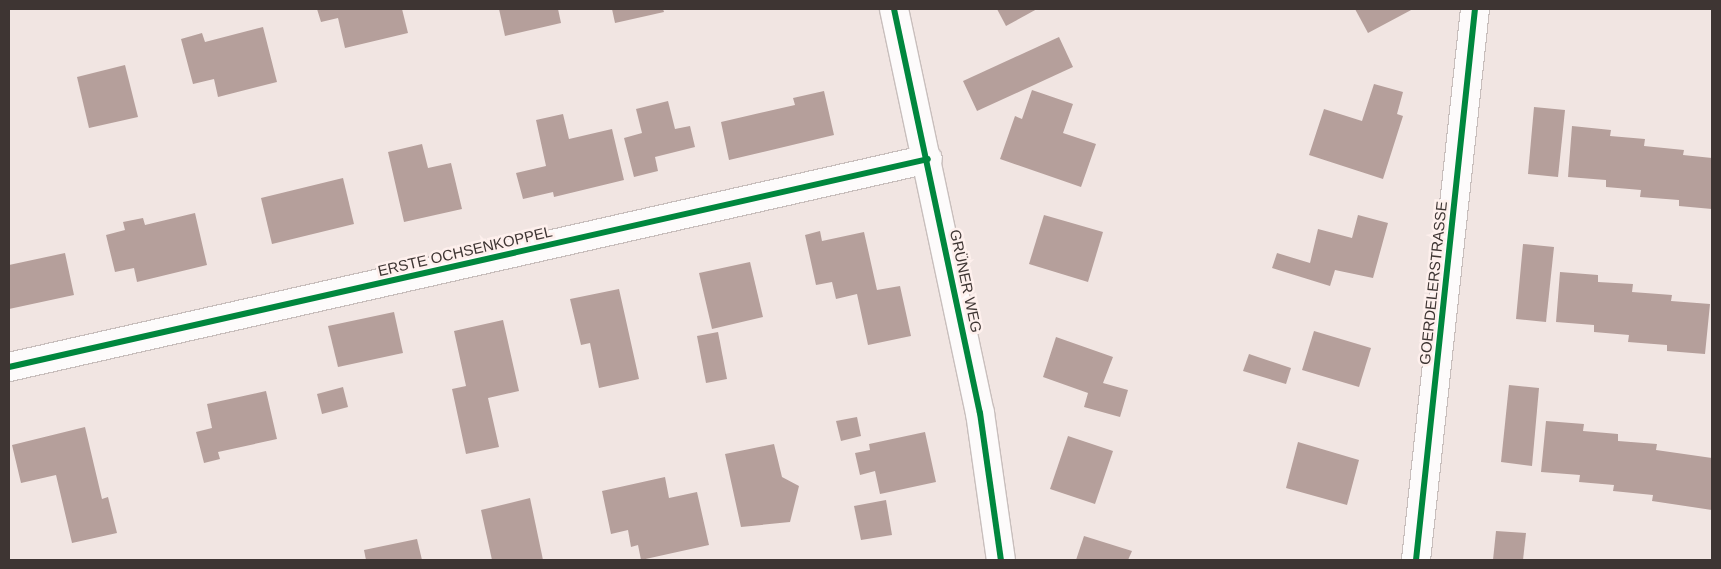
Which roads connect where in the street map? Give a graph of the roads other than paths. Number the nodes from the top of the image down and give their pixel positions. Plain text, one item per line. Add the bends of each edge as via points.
1 (894, 9) edge
2 (1475, 9) edge
3 (928, 159) junction
4 (9, 367) edge
5 (1001, 560) edge
6 (1416, 560) edge

1 - 3 street, GRÜNER WEG
2 - 6 street, GOERDELERSTRASSE
3 - 4 street, ERSTE OCHSENKOPPEL
3 - 5 street, GRÜNER WEG via 980,413

